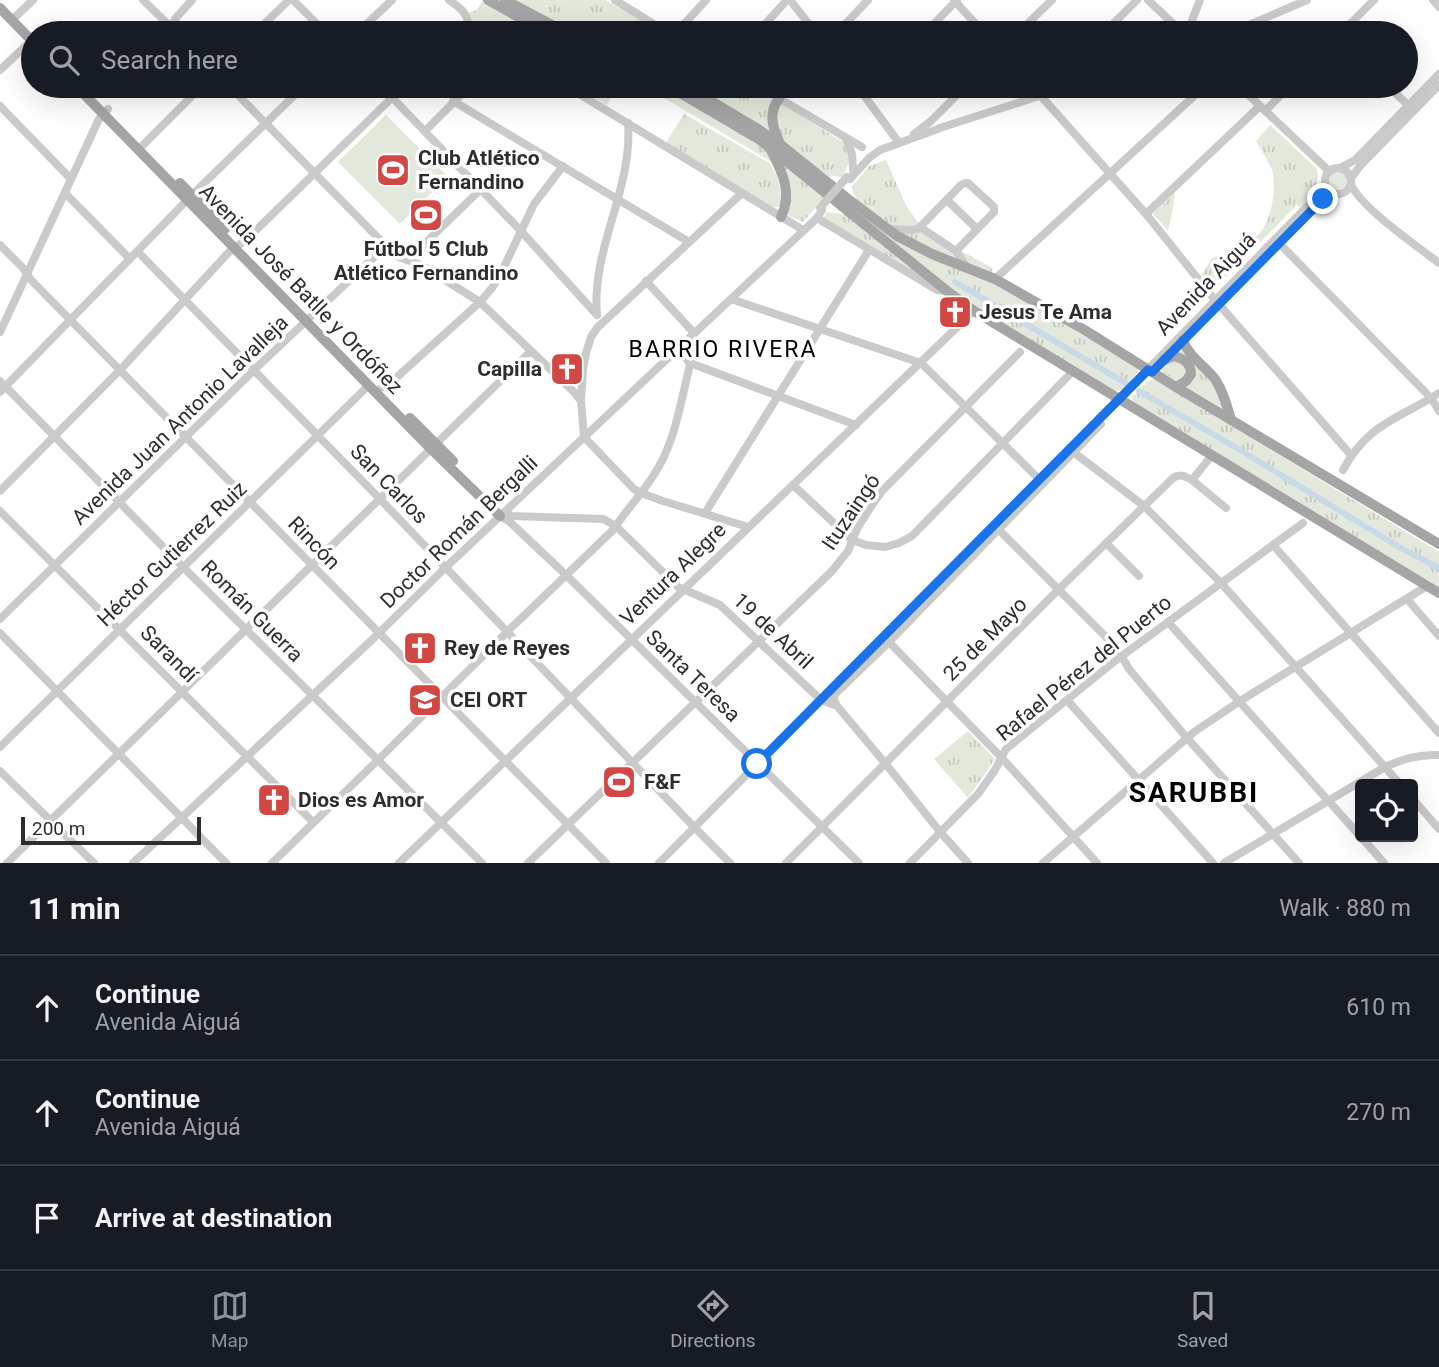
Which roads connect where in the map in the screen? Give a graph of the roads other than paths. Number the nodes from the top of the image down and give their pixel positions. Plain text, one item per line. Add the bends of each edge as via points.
1 (2, 0) edge
2 (33, 0) edge
3 (143, 0) edge
4 (192, 0) edge
5 (291, 0) edge
6 (392, 0) edge
7 (449, 0) edge
8 (488, 0) edge
9 (505, 0) edge
10 (706, 0) edge
11 (788, 0) edge
12 (868, 0) edge
13 (956, 0) edge
14 (1052, 0) edge
15 (1137, 0) edge
16 (1149, 0) edge
17 (1200, 0) edge
18 (1307, 0) edge
19 (1374, 0) edge
20 (1433, 0) edge
21 (619, 1) edge
22 (1439, 6) edge
23 (0, 8) edge
24 (14, 17) junction
25 (163, 21) edge
26 (174, 21) edge
27 (268, 21) edge
28 (313, 21) edge
29 (370, 21) edge
30 (469, 21) edge
31 (526, 21) edge
32 (544, 21) edge
33 (650, 21) edge
34 (687, 21) edge
35 (768, 21) edge
36 (806, 21) edge
37 (848, 21) edge
38 (936, 21) edge
39 (974, 21) edge
40 (1030, 21) edge
41 (1116, 21) edge
42 (1172, 21) edge
43 (1190, 21) edge
44 (1258, 21) edge
45 (1353, 21) edge
46 (21, 25) edge
47 (21, 50) edge
48 (0, 70) edge
49 (1439, 74) edge
50 (1436, 87) edge
51 (94, 98) edge
52 (190, 98) edge
53 (241, 98) edge
54 (292, 98) edge
55 (392, 98) edge
56 (394, 98) edge
57 (456, 98) edge
58 (586, 98) edge
59 (689, 98) edge
60 (708, 98) edge
61 (867, 98) edge
62 (954, 98) edge
63 (1032, 98) edge
64 (1044, 98) edge
65 (1192, 98) edge
66 (1252, 98) edge
67 (1276, 98) edge
68 (1401, 98) edge
69 (779, 99) joint
70 (453, 101) junction
71 (0, 106) edge
72 (1412, 108) junction
73 (1263, 109) junction
74 (105, 111) junction
75 (266, 123) junction
76 (628, 123) junction
77 (425, 131) junction
78 (846, 139) junction
79 (897, 142) junction
80 (776, 146) junction
81 (141, 147) junction
82 (862, 147) dead end
83 (563, 166) junction
84 (1340, 168) junction
85 (1329, 171) junction
86 (315, 173) junction
87 (1110, 173) junction
88 (850, 176) junction
89 (71, 179) junction
90 (1351, 181) junction
91 (1326, 187) junction
92 (481, 189) junction
93 (742, 192) junction
94 (65, 193) junction
95 (1337, 194) junction
96 (190, 198) junction
97 (619, 200) junction
98 (947, 200) junction
99 (1367, 206) junction
100 (820, 212) junction
101 (1146, 214) junction
102 (781, 216) junction
103 (805, 227) junction
104 (920, 228) junction
105 (888, 229) junction
106 (977, 229) junction
107 (520, 230) junction
108 (1277, 241) junction
109 (689, 242) junction
110 (0, 245) edge
111 (237, 246) junction
112 (386, 246) junction
113 (869, 250) junction
114 (956, 251) junction
115 (138, 252) junction
116 (130, 259) junction
117 (409, 259) junction
118 (1439, 263) edge
119 (967, 267) junction
120 (27, 274) junction
121 (995, 279) junction
122 (646, 281) junction
123 (947, 291) junction
124 (185, 299) junction
125 (731, 299) junction
126 (480, 302) junction
127 (1217, 302) junction
128 (974, 311) junction
129 (597, 315) junction
130 (309, 319) junction
131 (70, 320) junction
132 (600, 324) junction
133 (820, 329) junction
134 (0, 332) edge
135 (694, 332) junction
136 (1183, 340) junction
137 (531, 351) junction
138 (674, 352) junction
139 (1020, 352) dead end
140 (1164, 360) junction
141 (690, 363) junction
142 (921, 363) junction
143 (120, 370) junction
144 (254, 370) junction
145 (1073, 371) junction
146 (1150, 371) junction
147 (369, 385) junction
148 (2, 386) edge
149 (1175, 387) junction
150 (381, 388) junction
151 (1439, 393) edge
152 (777, 396) junction
153 (1431, 398) junction
154 (1121, 400) junction
155 (581, 401) junction
156 (965, 406) junction
157 (1439, 411) edge
158 (1231, 420) junction
159 (856, 425) junction
160 (318, 436) junction
161 (584, 436) junction
162 (55, 437) junction
163 (186, 438) junction
164 (1003, 444) junction
165 (434, 447) junction
166 (1072, 451) junction
167 (1212, 455) junction
168 (1351, 456) junction
169 (1343, 470) dead end
170 (1192, 480) junction
171 (1041, 482) junction
172 (793, 485) junction
173 (0, 491) edge
174 (641, 493) junction
175 (380, 499) junction
176 (250, 502) junction
177 (120, 503) junction
178 (1144, 506) junction
179 (1226, 508) dead end
180 (0, 511) edge
181 (705, 513) junction
182 (503, 514) junction
183 (519, 516) junction
184 (608, 521) junction
185 (1303, 523) dead end
186 (616, 526) junction
187 (748, 527) junction
188 (996, 527) junction
189 (516, 528) junction
190 (603, 538) junction
191 (852, 540) junction
192 (1105, 544) junction
193 (1439, 544) edge
194 (1273, 545) junction
195 (313, 565) junction
196 (55, 566) junction
197 (183, 567) junction
198 (445, 568) junction
199 (566, 575) junction
200 (1139, 576) dead end
201 (1222, 583) junction
202 (1427, 586) junction
203 (682, 589) junction
204 (1059, 589) junction
205 (1439, 593) edge
206 (1407, 599) junction
207 (0, 620) edge
208 (1168, 622) junction
209 (246, 629) junction
210 (120, 630) junction
211 (507, 632) junction
212 (0, 633) edge
213 (378, 633) junction
214 (1352, 633) junction
215 (1439, 636) edge
216 (886, 639) junction
217 (630, 640) junction
218 (758, 641) junction
219 (1122, 657) junction
220 (1296, 667) junction
221 (852, 673) junction
222 (57, 691) junction
223 (182, 692) junction
224 (313, 695) junction
225 (442, 697) junction
226 (570, 698) junction
227 (821, 700) junction
228 (1067, 700) junction
229 (1240, 701) junction
230 (694, 702) junction
231 (947, 702) junction
232 (837, 706) junction
233 (1439, 733) edge
234 (1187, 738) junction
235 (0, 747) edge
236 (118, 754) junction
237 (1439, 755) edge
238 (246, 757) junction
239 (1002, 757) junction
240 (378, 760) junction
241 (505, 761) junction
242 (632, 762) junction
243 (885, 763) junction
244 (757, 764) junction
245 (1385, 767) junction
246 (0, 771) edge
247 (1396, 779) edge
248 (1138, 780) junction
249 (1329, 800) junction
250 (1418, 805) edge
251 (182, 818) junction
252 (51, 821) junction
253 (313, 822) junction
254 (441, 822) junction
255 (568, 824) junction
256 (694, 827) junction
257 (822, 827) junction
258 (1439, 829) edge
259 (1355, 830) edge
260 (941, 833) junction
261 (1273, 834) junction
262 (1074, 836) junction
263 (1365, 842) edge
264 (7, 863) edge
265 (94, 863) edge
266 (133, 863) edge
267 (226, 863) edge
268 (272, 863) edge
269 (399, 863) edge
270 (482, 863) edge
271 (528, 863) edge
272 (606, 863) edge
273 (659, 863) edge
274 (730, 863) edge
275 (786, 863) edge
276 (859, 863) edge
277 (911, 863) edge
278 (968, 863) edge
279 (1044, 863) edge
280 (1097, 863) edge
281 (1213, 863) edge
282 (1224, 863) edge
283 (1299, 863) edge
284 (1384, 863) edge

1 - 24 main road
2 - 24 street
3 - 25 street
4 - 26 street
5 - 27 street
5 - 28 street
6 - 29 street
7 - 30 street
8 - 31 main road
9 - 32 main road
10 - 34 street
11 - 35 street
11 - 36 street
12 - 37 street
13 - 38 street
13 - 39 street
14 - 40 street
15 - 41 street
16 - 42 street
17 - 43 street
18 - 44 street
19 - 45 street
20 - 22 street
21 - 33 street
23 - 24 main road
24 - 46 main road
47 - 48 street
49 - 50 street
50 - 72 street
51 - 74 main road, Avenida José Batlle y Ordóñez
52 - 81 street
53 - 75 street
54 - 75 street
55 - 86 street
56 - 77 street
57 - 70 street
58 - 76 street
59 - 80 main road
60 - 80 main road
61 - 79 street
62 - 79 street via 916,133
63 - 79 street
64 - 87 street
65 - 87 street
66 - 73 street
67 - 73 street
68 - 72 street
69 - 78 street
69 - 80 main road via 772,119
70 - 77 street
70 - 83 street
71 - 89 street
72 - 84 street
72 - 90 street
73 - 85 street
73 - 101 street
74 - 81 main road, Avenida José Batlle y Ordóñez
74 - 89 street
75 - 86 street
75 - 96 street
76 - 93 street
76 - 97 street via 627,162
77 - 92 street
78 - 82 street
78 - 88 street via 851,148
79 - 88 street, Doctor Román Bergalli via 874,153
80 - 102 main road via 787,196
80 - 105 main road
80 - 123 main road
81 - 96 main road, Avenida José Batlle y Ordóñez
83 - 97 street
83 - 107 street
84 - 85 street
84 - 90 street
85 - 91 street
86 - 111 street
86 - 112 street
87 - 101 street
87 - 121 street
88 - 100 street, Doctor Román Bergalli, bridge
89 - 94 street
90 - 95 street via 1348,190
90 - 99 street
91 - 95 street
91 - 108 street, Avenida Aiguá
92 - 107 street
92 - 117 street
93 - 102 street
93 - 109 street
94 - 116 street
94 - 120 street
95 - 99 street
95 - 108 street, Avenida Aiguá via 1323,199
96 - 111 main road, Avenida José Batlle y Ordóñez
96 - 115 street
97 - 109 street
97 - 129 street via 601,261
98 - 104 street
98 - 106 street
98 - 106 street via 968,183 994,207
99 - 118 street
100 - 103 street, Doctor Román Bergalli
100 - 113 street
101 - 127 street
102 - 103 street
103 - 125 street, Doctor Román Bergalli
104 - 105 street
104 - 114 street
105 - 119 main road via 912,245
106 - 114 street
107 - 126 street via 497,280
107 - 129 street
108 - 127 street, Avenida Aiguá
108 - 153 street
109 - 122 street
110 - 120 street, Rincón
111 - 124 street
111 - 130 main road, Avenida José Batlle y Ordóñez
112 - 117 street via 396,256
112 - 130 street, Avenida Juan Antonio Lavalleja
113 - 123 street via 937,290
113 - 133 street
114 - 119 street
115 - 116 street
115 - 124 street, San Carlos
116 - 131 street
117 - 126 street
119 - 121 main road
120 - 131 street, Rincón
120 - 134 street
121 - 146 main road
122 - 132 street
122 - 135 street
123 - 128 main road
124 - 143 street
124 - 144 street, San Carlos
125 - 133 street
125 - 135 street, Doctor Román Bergalli
126 - 137 street
126 - 150 street
127 - 136 street, Avenida Aiguá
127 - 146 street, Avenida Aiguá
127 - 168 street
128 - 142 street, Ventura Alegre
128 - 145 main road
129 - 132 street
130 - 144 street, Avenida Juan Antonio Lavalleja
130 - 147 main road, Avenida José Batlle y Ordóñez
130 - 150 main road, Avenida José Batlle y Ordóñez
131 - 143 street, Rincón
131 - 148 street
132 - 155 street via 586,353
133 - 142 street
133 - 152 street
135 - 138 street, Doctor Román Bergalli
135 - 141 street
136 - 140 street, Avenida Aiguá
136 - 158 main road via 1219,385
137 - 155 street
137 - 165 street
138 - 141 street
138 - 161 street, Doctor Román Bergalli
139 - 156 street, Ituzaingó
140 - 146 street, Avenida Aiguá
140 - 149 main road via 1174,356 1190,365 1191,374
141 - 152 street
141 - 174 street via 671,441
142 - 156 street
142 - 159 street, Ventura Alegre
143 - 162 street
143 - 163 street, Rincón
144 - 160 street, San Carlos
144 - 163 street, Avenida Juan Antonio Lavalleja
145 - 154 main road
145 - 164 street
146 - 149 main road
146 - 154 street, Avenida Aiguá
147 - 160 street, Héctor Gutierrez Ruiz
147 - 165 main road, Avenida José Batlle y Ordóñez
148 - 162 street, Román Guerra
149 - 158 main road
150 - 165 main road, Avenida José Batlle y Ordóñez
151 - 153 street
152 - 159 street
152 - 181 street
153 - 157 street
153 - 168 street via 1376,429
154 - 166 street, Avenida Aiguá
154 - 167 main road
155 - 161 street
156 - 164 street
156 - 191 street, Ituzaingó via 882,491
158 - 193 main road
159 - 172 street, Ventura Alegre
160 - 175 street, San Carlos
160 - 176 street, Héctor Gutierrez Ruiz
161 - 174 street
161 - 182 street, Doctor Román Bergalli
162 - 173 street
162 - 177 street, Román Guerra
163 - 176 street, Rincón
163 - 177 street, Avenida Juan Antonio Lavalleja
164 - 171 street
164 - 191 street via 906,541 885,547
165 - 175 street
165 - 182 main road, Avenida José Batlle y Ordóñez
166 - 171 street, Avenida Aiguá
166 - 178 street
167 - 170 street
167 - 202 main road
168 - 169 street
170 - 178 street, 25 de Mayo via 1175,476
170 - 179 street
171 - 188 street, Avenida Aiguá
172 - 187 street, Ventura Alegre
172 - 191 street
174 - 181 street
174 - 186 street
175 - 195 street
175 - 198 street, San Carlos
176 - 195 street, Rincón
176 - 197 street, Héctor Gutierrez Ruiz
177 - 196 street, Avenida Juan Antonio Lavalleja
177 - 197 street, Román Guerra
178 - 192 street, 25 de Mayo
178 - 201 street
180 - 196 street, Sarandí
181 - 187 street
182 - 183 street, 19 de Abril
182 - 189 street, Santa Teresa
182 - 198 street, Doctor Román Bergalli
183 - 184 street, 19 de Abril
183 - 189 street
184 - 186 street, 19 de Abril
184 - 190 street
185 - 194 street, Rafael Pérez del Puerto
186 - 190 street
186 - 203 street, 19 de Abril
187 - 203 street, Ventura Alegre
188 - 204 street
188 - 216 street, Avenida Aiguá
189 - 199 street, Santa Teresa
190 - 199 street
191 - 218 street, Ituzaingó via 832,571
192 - 200 street
192 - 204 street, 25 de Mayo
194 - 201 street, Rafael Pérez del Puerto
194 - 214 street
195 - 209 street
195 - 213 street, Rincón
196 - 207 street, Avenida Juan Antonio Lavalleja
196 - 210 street, Sarandí
197 - 209 street, Román Guerra
197 - 210 street, Héctor Gutierrez Ruiz
198 - 211 street, San Carlos
198 - 213 street, Doctor Román Bergalli
199 - 211 street
199 - 217 street, Santa Teresa
201 - 208 street, Rafael Pérez del Puerto
201 - 220 street
202 - 205 main road
202 - 206 street
203 - 217 street, Ventura Alegre
203 - 218 street, 19 de Abril via 720,605
204 - 219 street
204 - 231 street, 25 de Mayo
206 - 214 street
206 - 215 street
208 - 219 street, Rafael Pérez del Puerto
208 - 229 street
209 - 223 street
209 - 224 street, Román Guerra
210 - 222 street, Héctor Gutierrez Ruiz
210 - 223 street, Sarandí
211 - 225 street
211 - 226 street, San Carlos
212 - 222 street
213 - 224 street, Doctor Román Bergalli
213 - 225 street, Rincón
214 - 220 street
214 - 233 street
216 - 221 street, Avenida Aiguá
216 - 231 street
217 - 226 street, Ventura Alegre
217 - 230 street, Santa Teresa
218 - 227 street, 19 de Abril
218 - 230 street, Ituzaingó
219 - 228 street, Rafael Pérez del Puerto
219 - 234 street
220 - 229 street
220 - 245 street
221 - 227 street, Avenida Aiguá
221 - 232 street, Avenida Aiguá via 834,696
222 - 235 street, Héctor Gutierrez Ruiz
222 - 236 street
223 - 236 street
223 - 238 street, Sarandí
224 - 238 street, Doctor Román Bergalli
224 - 240 street, Román Guerra
225 - 240 street
225 - 241 street, Rincón
226 - 241 street, Ventura Alegre
226 - 242 street, San Carlos
227 - 232 street, 19 de Abril
227 - 244 street, Avenida Aiguá
228 - 239 street, Rafael Pérez del Puerto
228 - 248 street
229 - 234 street
229 - 249 street
230 - 242 street, Ituzaingó
230 - 244 street, Santa Teresa
231 - 239 street
231 - 243 street, 25 de Mayo
232 - 243 street, 19 de Abril
234 - 248 street
234 - 261 street
236 - 251 street
236 - 252 street
237 - 245 street via 1412,756
238 - 251 street, Doctor Román Bergalli
238 - 253 street, Sarandí
239 - 260 street, Rafael Pérez del Puerto via 984,786
239 - 262 street
240 - 253 street
240 - 254 street, Román Guerra
241 - 254 street, Ventura Alegre
241 - 255 street, Rincón
242 - 255 street, Ituzaingó
242 - 256 street, San Carlos
243 - 257 street, 25 de Mayo
243 - 260 street, 19 de Abril
244 - 256 street, Avenida Aiguá
244 - 257 street, Santa Teresa
245 - 247 street
245 - 249 street
246 - 252 street
248 - 262 street
248 - 281 street
249 - 259 street
249 - 261 street
250 - 258 street
251 - 266 street, Doctor Román Bergalli
251 - 267 street
252 - 264 street
252 - 265 street
253 - 268 street
254 - 269 street, Ventura Alegre
254 - 270 street, Román Guerra
255 - 271 street, Ituzaingó
255 - 272 street, Rincón
256 - 273 street, Avenida Aiguá
256 - 274 street, San Carlos
257 - 275 street, 25 de Mayo
257 - 276 street, Santa Teresa
260 - 277 street, Rafael Pérez del Puerto
260 - 278 street, 19 de Abril
261 - 282 street
261 - 283 street
262 - 279 street
262 - 280 street
263 - 284 street

